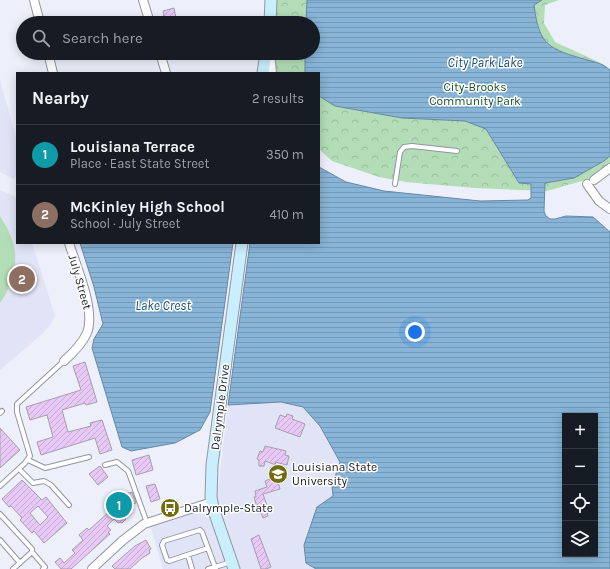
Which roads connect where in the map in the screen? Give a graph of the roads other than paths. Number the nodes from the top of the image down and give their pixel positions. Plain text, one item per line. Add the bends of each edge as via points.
1 (34, 0) edge
2 (143, 0) edge
3 (271, 0) edge
4 (38, 16) edge
5 (148, 16) edge
6 (270, 16) edge
7 (50, 60) edge
8 (162, 60) edge
9 (265, 60) edge
10 (271, 60) edge
11 (53, 72) edge
12 (166, 72) edge
13 (263, 72) edge
14 (272, 72) edge
15 (457, 151) dead end
16 (610, 168) edge
17 (395, 184) dead end
18 (610, 209) edge
19 (69, 244) edge
20 (242, 244) edge
21 (64, 361) joint
22 (90, 457) dead end
23 (28, 460) junction
24 (105, 465) dead end
25 (19, 469) junction
26 (0, 486) edge
27 (212, 502) junction
28 (69, 504) dead end
29 (0, 514) edge
30 (147, 523) junction
31 (0, 540) edge
32 (208, 548) junction
33 (32, 552) junction
34 (188, 555) junction
35 (20, 563) junction
36 (232, 565) edge
37 (46, 568) edge
38 (96, 568) edge
39 (215, 568) edge
40 (13, 569) edge
41 (192, 569) edge
42 (208, 569) edge

1 - 4 street
2 - 5 street
3 - 6 street
7 - 11 street
8 - 12 street
9 - 13 street
10 - 14 street
15 - 17 lane via 404,147 400,152
16 - 18 street via 591,182 599,201
19 - 21 street, July Street via 88,304 90,320 80,345
20 - 27 street, Dalrymple Drive via 213,459
21 - 23 lane via 16,405 29,452
22 - 23 lane via 45,468
23 - 25 lane
24 - 30 lane via 117,462 128,471
25 - 26 lane
25 - 28 lane via 33,483 44,481 51,485
27 - 30 street
27 - 36 street, Dalrymple Drive
29 - 33 lane
30 - 38 street via 122,541
31 - 35 lane
32 - 34 lane
32 - 34 lane via 200,530 163,543 169,561
32 - 39 lane
33 - 35 lane
33 - 37 lane
34 - 41 lane
35 - 40 lane
36 - 39 lane
39 - 42 lane

